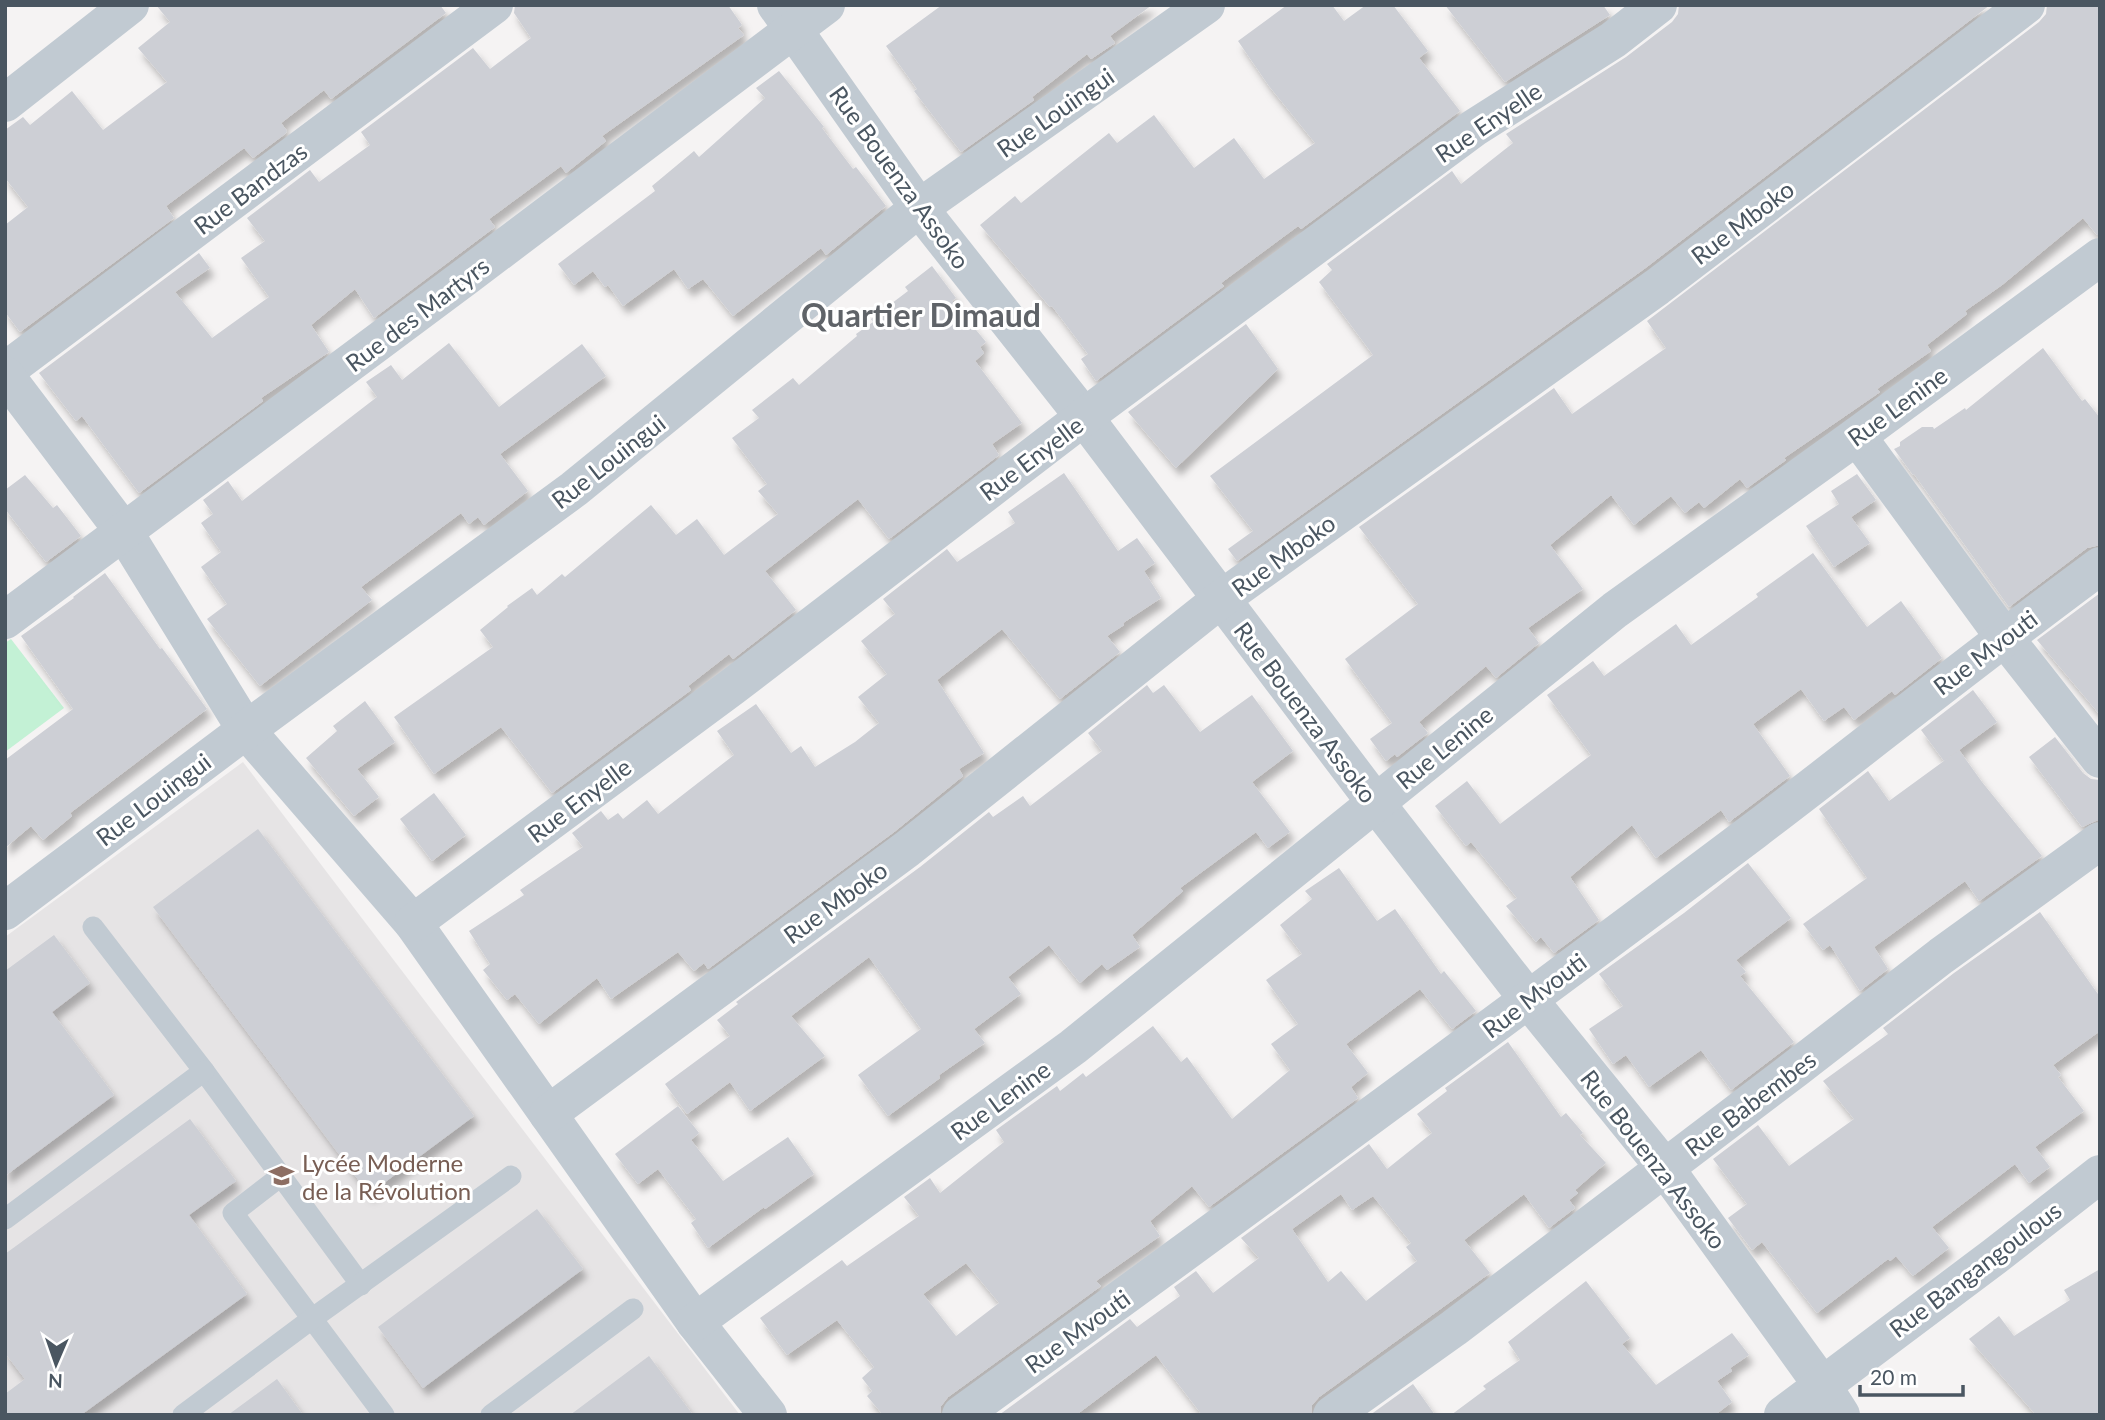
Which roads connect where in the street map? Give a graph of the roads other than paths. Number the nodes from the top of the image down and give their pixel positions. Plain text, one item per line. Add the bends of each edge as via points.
1 (130, 5) edge
2 (494, 5) edge
3 (826, 5) edge
4 (1206, 5) edge
5 (1658, 5) edge
6 (2026, 5) edge
7 (785, 17) edge
8 (5, 103) edge
9 (919, 208) junction
10 (2100, 257) edge
11 (5, 373) edge
12 (1084, 417) junction
13 (1857, 436) junction
14 (124, 532) junction
15 (2100, 566) edge
16 (1221, 599) junction
17 (5, 620) edge
18 (2004, 636) junction
19 (246, 730) junction
20 (2100, 759) edge
21 (1376, 803) junction
22 (2100, 841) edge
23 (5, 911) edge
24 (413, 923) junction
25 (93, 927) dead end
26 (1528, 999) junction
27 (204, 1071) junction
28 (548, 1114) junction
29 (1665, 1168) junction
30 (2100, 1174) edge
31 (281, 1176) junction
32 (511, 1176) dead end
33 (5, 1219) edge
34 (360, 1285) junction
35 (633, 1309) dead end
36 (313, 1318) junction
37 (695, 1322) junction
38 (1831, 1400) edge
39 (183, 1415) edge
40 (384, 1415) edge
41 (491, 1415) edge
42 (768, 1415) edge
43 (961, 1415) edge
44 (1332, 1415) edge
45 (1783, 1415) edge

1 - 8 street
2 - 11 street, Rue Bandzas
3 - 7 street, Rue des Martyrs
4 - 9 street, Rue Louingui
5 - 12 street, Rue Enyelle via 1613,40 1474,128
6 - 16 street, Rue Mboko via 1657,287
7 - 9 street, Rue Bouenza Assoko
7 - 14 street, Rue des Martyrs
9 - 12 street, Rue Bouenza Assoko
9 - 19 street, Rue Louingui via 573,489
10 - 13 street, Rue Lenine
11 - 14 street
12 - 16 street, Rue Bouenza Assoko
12 - 24 street, Rue Enyelle via 732,687
13 - 18 street
13 - 21 street, Rue Lenine via 1615,610
14 - 17 street, Rue des Martyrs
14 - 19 street
15 - 18 street, Rue Mvouti
16 - 21 street, Rue Bouenza Assoko
16 - 28 street, Rue Mboko via 906,849
18 - 20 street
18 - 26 street, Rue Mvouti
19 - 23 street, Rue Louingui
19 - 24 street
21 - 26 street, Rue Bouenza Assoko
21 - 37 street, Rue Lenine via 1073,1046
22 - 29 street, Rue Babembes via 1941,956
24 - 28 street
25 - 27 lane
26 - 29 street, Rue Bouenza Assoko
26 - 43 street, Rue Mvouti
27 - 31 lane
27 - 33 lane
28 - 37 street
29 - 38 street, Rue Bouenza Assoko
29 - 44 street, Rue Babembes
30 - 38 street, Rue Bangangoulous via 1996,1256
31 - 34 lane
31 - 36 lane via 233,1213
32 - 34 lane
34 - 36 lane
35 - 41 lane
36 - 39 lane
36 - 40 lane
37 - 42 street
38 - 45 street, Rue Bangangoulous

